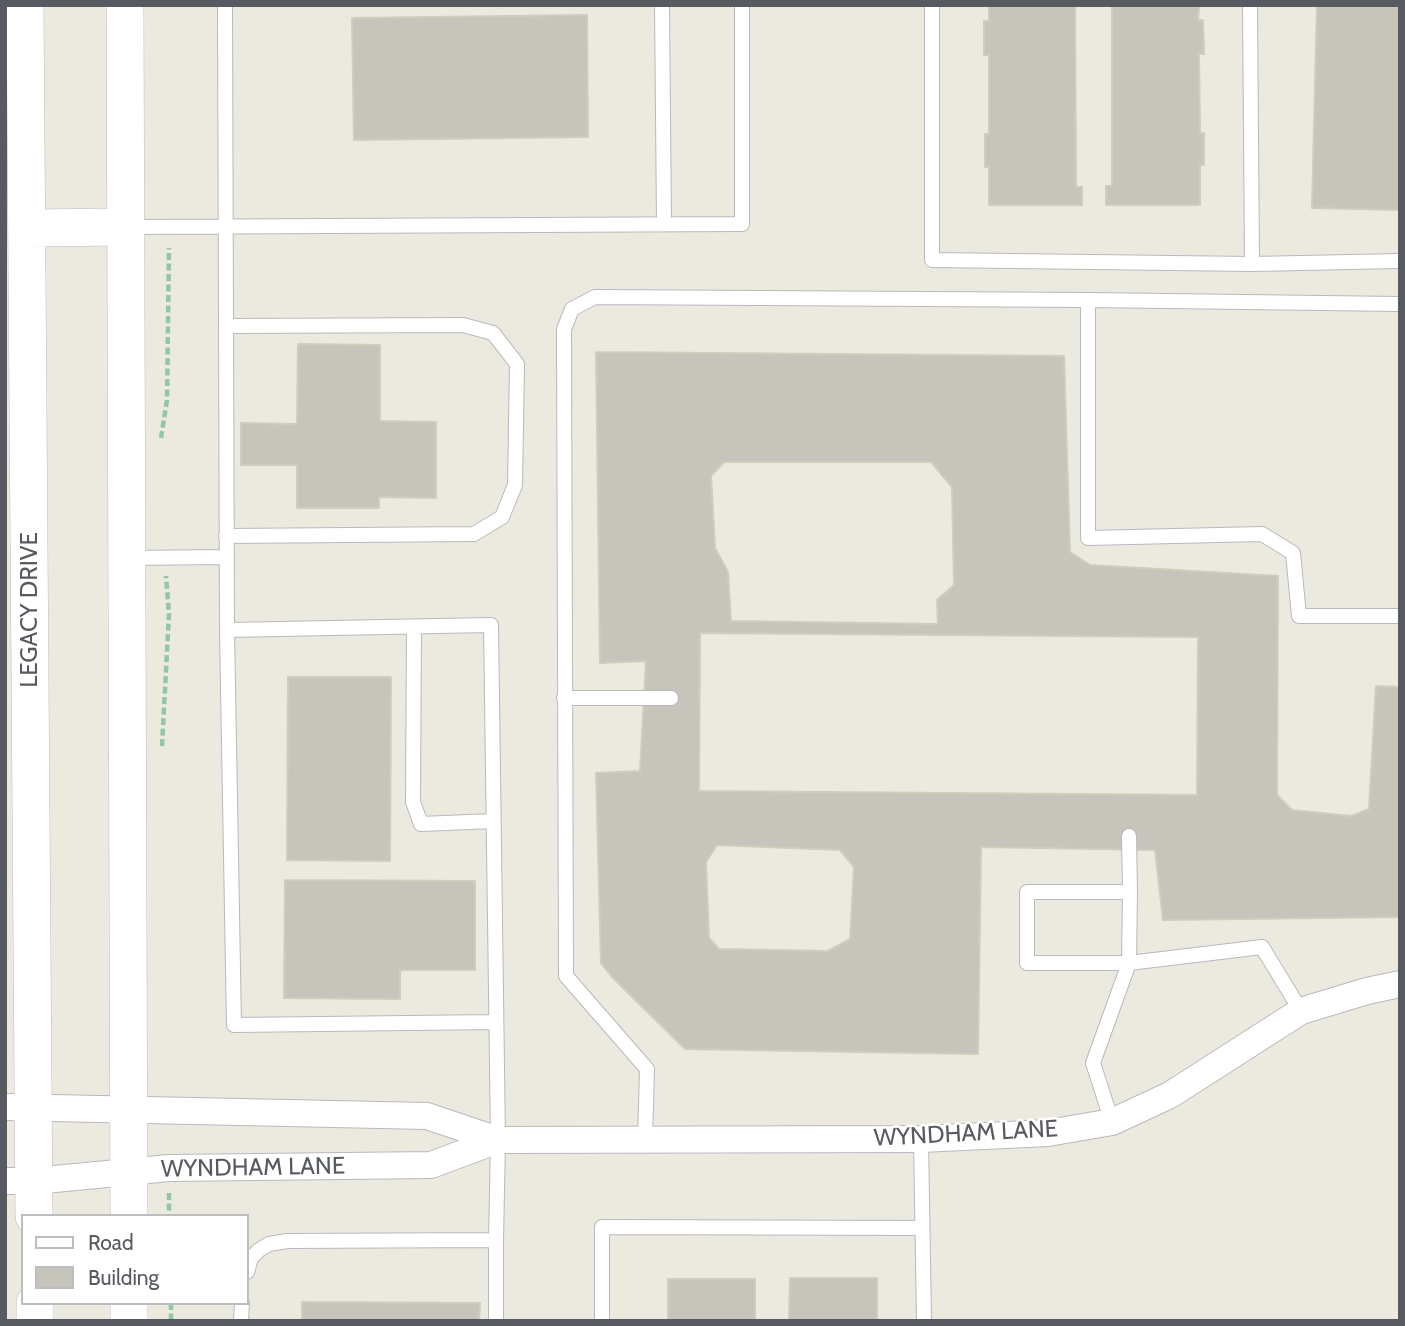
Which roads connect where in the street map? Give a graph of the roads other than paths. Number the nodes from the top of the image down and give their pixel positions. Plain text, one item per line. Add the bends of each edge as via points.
1 (25, 5) edge
2 (125, 5) edge
3 (225, 5) edge
4 (662, 5) edge
5 (742, 5) edge
6 (932, 5) edge
7 (1250, 5) edge
8 (664, 224) junction
9 (126, 226) junction
10 (226, 226) junction
11 (27, 228) junction
12 (1400, 261) edge
13 (1252, 264) junction
14 (1088, 300) junction
15 (1400, 304) edge
16 (226, 326) junction
17 (226, 536) junction
18 (226, 557) junction
19 (125, 558) junction
20 (1400, 616) edge
21 (414, 626) junction
22 (227, 630) junction
23 (564, 698) junction
24 (671, 698) dead end
25 (493, 821) junction
26 (1129, 836) dead end
27 (1130, 892) junction
28 (1129, 962) junction
29 (1400, 984) edge
30 (1301, 1011) junction
31 (496, 1022) junction
32 (20, 1107) edge
33 (129, 1111) junction
34 (1112, 1122) junction
35 (921, 1139) junction
36 (498, 1140) junction
37 (645, 1140) junction
38 (129, 1170) junction
39 (25, 1192) edge
40 (129, 1214) edge
41 (922, 1228) junction
42 (496, 1240) junction
43 (248, 1268) edge
44 (496, 1321) edge
45 (602, 1321) edge
46 (924, 1321) edge

1 - 11 main road, LEGACY DRIVE
2 - 9 main road
3 - 10 lane
4 - 8 lane
5 - 8 lane via 742,224
6 - 13 lane via 932,260
7 - 13 lane
8 - 10 lane
9 - 10 lane
9 - 11 main road
9 - 19 main road
10 - 16 lane
11 - 32 main road, LEGACY DRIVE
12 - 13 lane
14 - 15 lane
14 - 20 lane via 1088,538 1262,534 1293,553 1299,616
14 - 23 lane via 596,297 572,309 564,329
16 - 17 lane
16 - 17 lane via 463,325 493,333 517,364 515,485 502,517 474,534
17 - 18 lane
18 - 19 lane
18 - 22 lane
19 - 33 main road
21 - 22 lane
21 - 25 lane via 413,802 421,824
21 - 25 lane via 491,625
22 - 31 lane via 234,1025
23 - 24 lane
23 - 37 lane via 566,976 647,1069
25 - 31 lane
26 - 27 lane
27 - 28 lane
27 - 28 lane via 1027,892 1027,963
28 - 30 lane via 1262,947
28 - 34 lane via 1093,1063
29 - 30 street, WYNDHAM LANE
30 - 34 street, WYNDHAM LANE via 1171,1095
31 - 36 lane
32 - 33 street, WYNDHAM LANE
32 - 39 main road, LEGACY DRIVE
33 - 36 street, WYNDHAM LANE via 427,1116
33 - 38 main road
34 - 35 street, WYNDHAM LANE via 1048,1133
35 - 37 street, WYNDHAM LANE
35 - 41 lane
36 - 37 street, WYNDHAM LANE
36 - 38 street, WYNDHAM LANE via 431,1165
36 - 42 lane
38 - 39 street, WYNDHAM LANE
38 - 40 main road
41 - 45 lane via 602,1227
41 - 46 lane
42 - 43 lane via 286,1241 259,1250
42 - 44 lane

